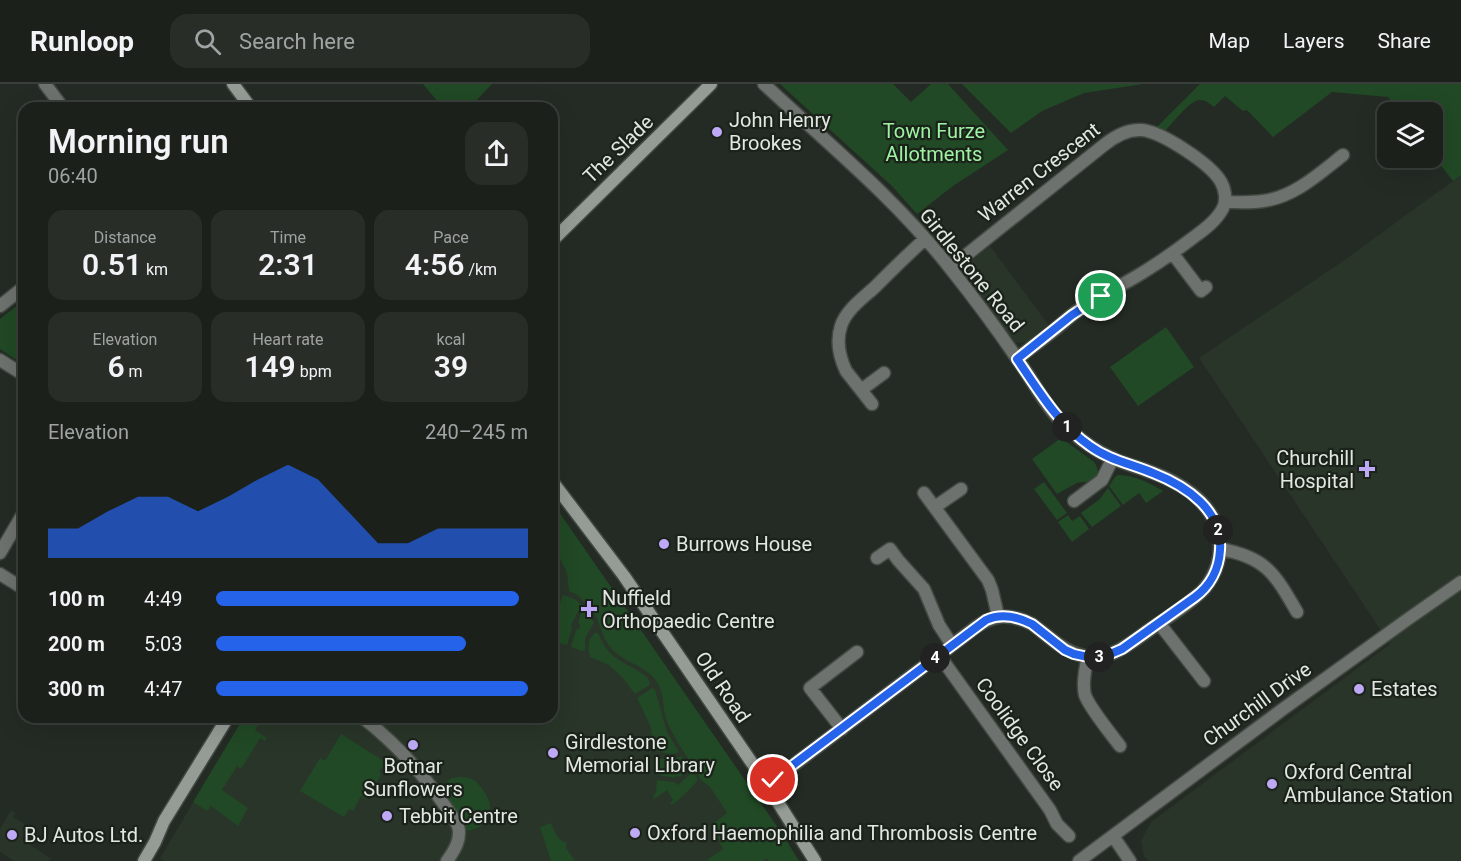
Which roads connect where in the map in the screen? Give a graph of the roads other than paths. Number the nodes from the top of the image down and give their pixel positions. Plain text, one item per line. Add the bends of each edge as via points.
1 (45, 84) edge
2 (233, 84) edge
3 (711, 84) edge
4 (764, 84) edge
5 (58, 102) edge
6 (246, 102) edge
7 (1343, 155) dead end
8 (1226, 202) junction
9 (558, 235) edge
10 (925, 238) junction
11 (1173, 254) junction
12 (950, 268) junction
13 (1206, 287) dead end
14 (18, 292) edge
15 (0, 306) edge
16 (1017, 359) junction
17 (0, 360) edge
18 (18, 371) edge
19 (884, 373) dead end
20 (861, 390) junction
21 (872, 404) dead end
22 (1113, 458) junction
23 (558, 489) edge
24 (961, 489) dead end
25 (924, 493) dead end
26 (1074, 501) dead end
27 (935, 507) junction
28 (18, 522) edge
29 (1220, 549) junction
30 (0, 553) edge
31 (877, 558) dead end
32 (0, 574) edge
33 (1461, 582) edge
34 (18, 585) edge
35 (1297, 612) dead end
36 (998, 616) junction
37 (1160, 623) junction
38 (952, 645) junction
39 (857, 652) dead end
40 (939, 655) junction
41 (1088, 657) junction
42 (1204, 681) dead end
43 (224, 723) edge
44 (369, 723) edge
45 (842, 729) junction
46 (1120, 746) dead end
47 (767, 785) junction
48 (1069, 836) dead end
49 (1113, 836) junction
50 (144, 861) edge
51 (447, 861) edge
52 (815, 861) edge
53 (1079, 861) edge
54 (1130, 861) edge

1 - 5 street
2 - 6 street
3 - 9 street, The Slade
4 - 10 street, Girdlestone Road
7 - 8 street via 1282,197
8 - 11 street via 1208,226
8 - 12 street, Warren Crescent via 1221,181 1193,156 1154,132 1133,131 1117,135
10 - 12 street, Girdlestone Road
10 - 20 street via 855,306 841,326 841,359
11 - 13 street via 1201,291
11 - 16 street via 1086,305
12 - 16 street, Girdlestone Road
14 - 15 street
16 - 22 street, Girdlestone Road via 1062,422 1092,448
17 - 18 street
19 - 20 street
20 - 21 street
22 - 26 street via 1102,480
22 - 29 street, Girdlestone Road via 1160,476 1196,497 1214,519
23 - 47 street, Old Road via 624,576
24 - 27 street
25 - 27 street
27 - 36 street via 988,580
28 - 30 street
29 - 35 street via 1245,555 1267,568
29 - 37 street, Girdlestone Road via 1214,574 1203,590
31 - 38 street via 890,549 918,581
32 - 34 street
33 - 49 street, Churchill Drive
36 - 38 street via 986,620
36 - 41 street via 1026,621 1065,650
37 - 41 street, Girdlestone Road via 1114,653
37 - 42 street
38 - 40 street
39 - 45 street via 810,688
40 - 45 street
40 - 48 street, Coolidge Close
41 - 46 street via 1085,694
43 - 50 street
44 - 51 street via 417,770 458,826 458,842
45 - 47 street
47 - 52 street, Old Road
49 - 53 street, Churchill Drive
49 - 54 street

